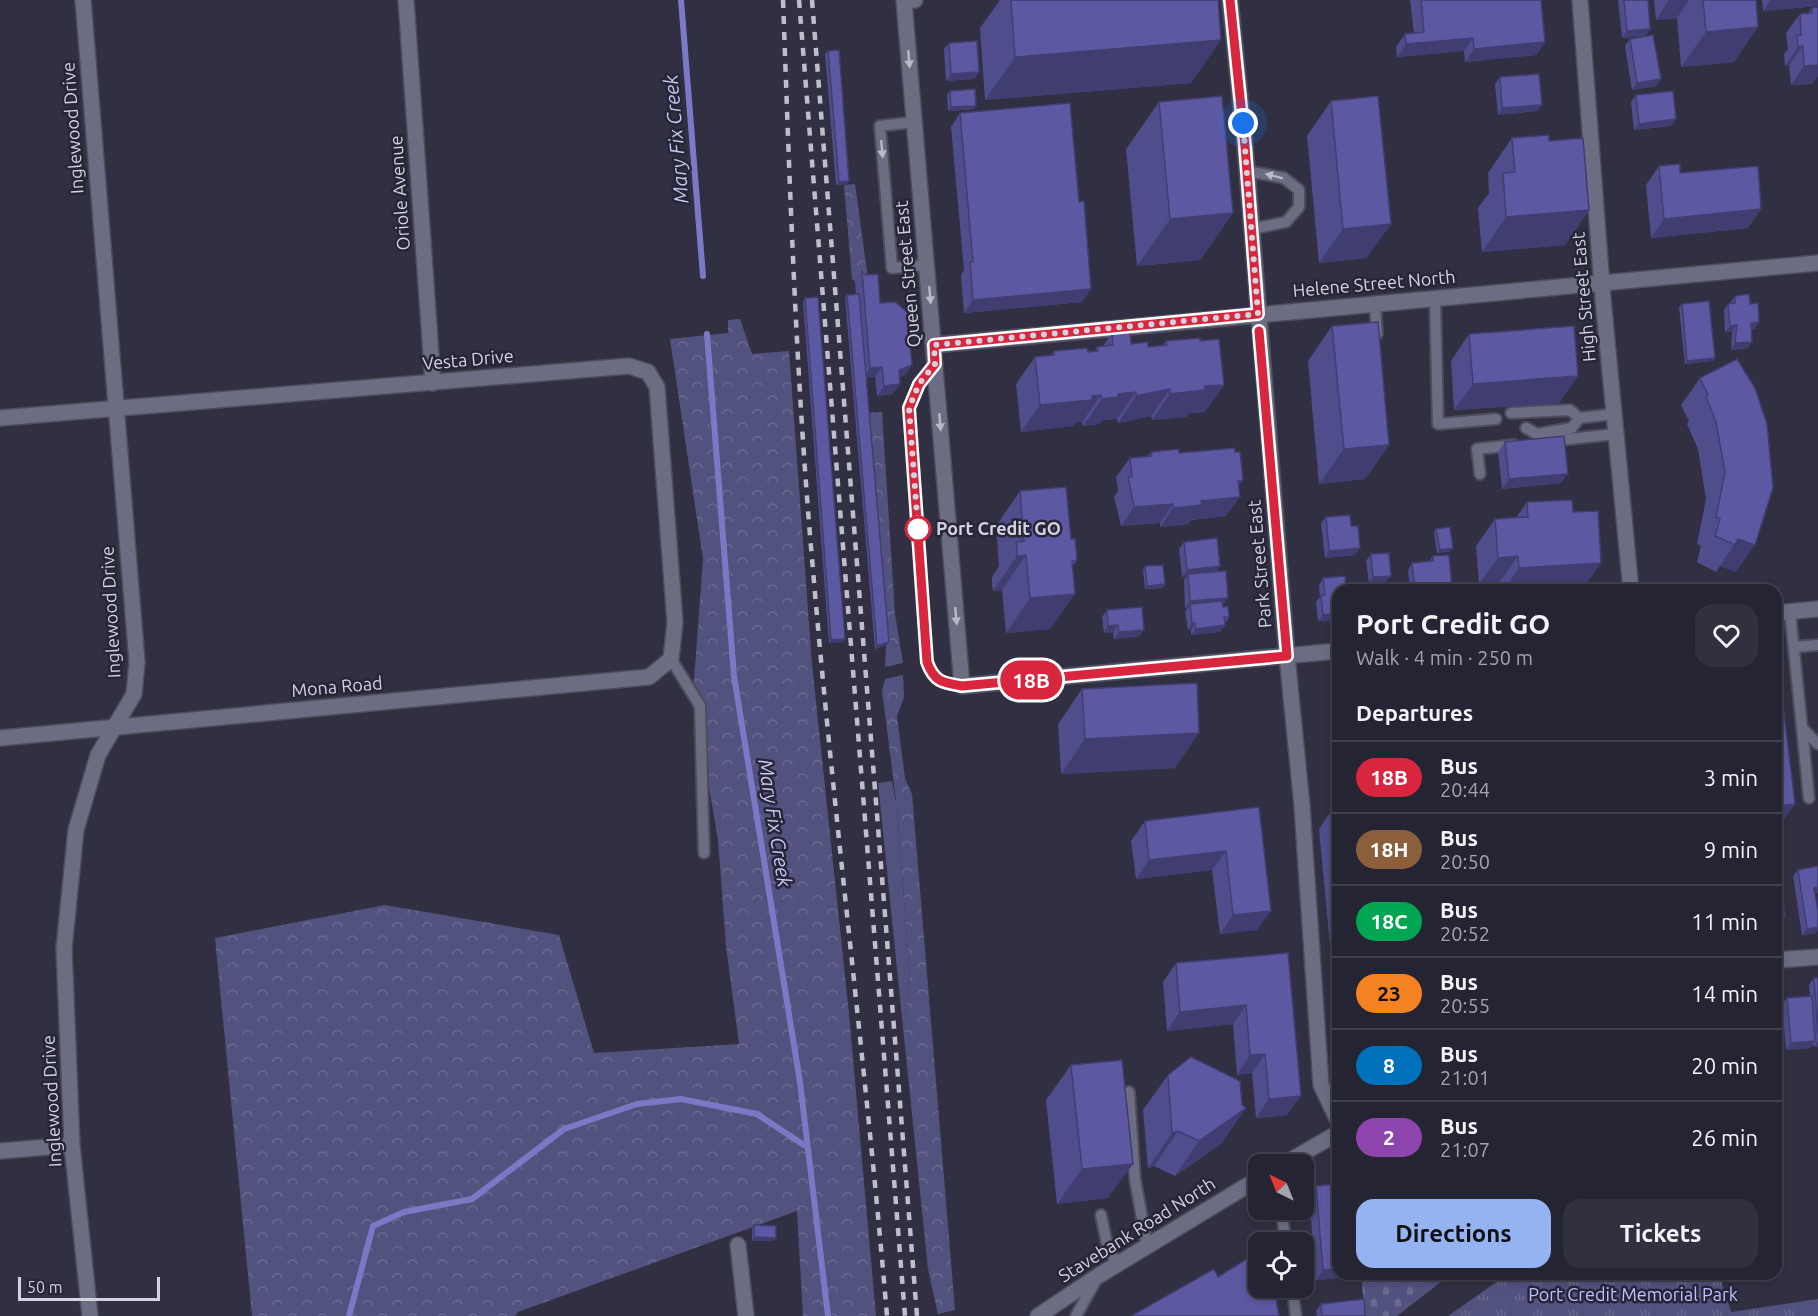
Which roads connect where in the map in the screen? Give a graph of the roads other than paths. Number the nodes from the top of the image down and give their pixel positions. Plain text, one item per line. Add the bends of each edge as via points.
1 (83, 0) edge
2 (406, 0) edge
3 (1230, 0) edge
4 (1580, 0) edge
5 (909, 1) edge
6 (914, 122) junction
7 (1247, 171) junction
8 (1251, 229) junction
9 (1818, 263) edge
10 (927, 265) junction
11 (1602, 282) junction
12 (1436, 298) junction
13 (1375, 304) junction
14 (1258, 314) junction
15 (1378, 341) edge
16 (934, 345) junction
17 (935, 364) junction
18 (433, 383) junction
19 (115, 408) junction
20 (1511, 413) edge
21 (1614, 414) junction
22 (0, 418) edge
23 (1579, 418) junction
24 (1496, 419) edge
25 (1526, 428) dead end
26 (1616, 434) junction
27 (1480, 474) dead end
28 (1630, 584) edge
29 (1818, 609) edge
30 (1783, 612) edge
31 (1818, 645) edge
32 (1794, 647) junction
33 (1332, 652) edge
34 (1287, 656) junction
35 (671, 659) junction
36 (962, 686) junction
37 (116, 728) junction
38 (1802, 728) junction
39 (0, 738) edge
40 (1818, 742) edge
41 (1809, 798) dead end
42 (704, 853) dead end
43 (1818, 957) edge
44 (1782, 960) edge
45 (1129, 1092) dead end
46 (1332, 1109) edge
47 (1332, 1136) edge
48 (72, 1145) junction
49 (0, 1150) edge
50 (1301, 1154) edge
51 (1248, 1185) edge
52 (1101, 1215) edge
53 (738, 1245) dead end
54 (1148, 1246) junction
55 (1118, 1264) junction
56 (1098, 1276) junction
57 (1294, 1298) edge
58 (90, 1316) edge
59 (746, 1316) edge
60 (1038, 1316) edge
61 (1076, 1316) edge
62 (1296, 1316) edge

1 - 19 street, Inglewood Drive
2 - 18 street, Oriole Avenue
3 - 7 street, Park Street East
4 - 11 street, High Street East
5 -> 6 street, Queen Street East
6 - 10 street, Queen Street East
6 -> 10 lane via 880,126 892,268
7 - 8 street, Park Street East
8 -> 7 lane via 1286,222 1299,207 1299,190 1284,178
8 - 14 street, Park Street East
9 - 11 street, Helene Street North
10 -> 16 street, Queen Street East
11 - 12 street, Helene Street North
11 - 21 street, High Street East
12 - 13 street, Helene Street North
12 - 24 lane via 1438,424
13 - 14 street, Helene Street North
13 - 15 lane
14 - 16 street, Helene Street North
14 - 34 street, Park Street East
16 - 17 street, Queen Street East
17 -> 36 street, Queen Street East
17 - 36 lane via 919,384 909,408 927,662 939,682
18 - 19 street, Vesta Drive
18 - 35 street, Vesta Drive via 628,366 648,372 657,387 675,622
19 - 22 street, Vesta Drive
19 - 37 street, Inglewood Drive via 137,662 134,694
20 - 23 lane via 1570,410
21 - 23 lane
21 - 26 street, High Street East
23 - 25 lane via 1572,428 1537,434
26 - 27 lane via 1477,449
26 - 28 street, High Street East
29 - 30 street
30 - 32 lane
31 - 32 lane
32 - 38 lane
33 - 34 street
34 - 36 street
34 - 46 street, Park Street East via 1302,806 1321,1086
35 - 37 street, Mona Road via 649,677
35 - 42 lane via 700,706
37 - 39 street, Mona Road
37 - 48 street, Inglewood Drive via 98,755 76,830 65,936
38 - 40 lane
38 - 41 lane
43 - 44 street
45 - 54 lane via 1135,1179
47 - 50 street
48 - 49 street
48 - 58 street, Inglewood Drive
51 - 54 street, Stavebank Road North
52 - 55 lane via 1108,1249
53 - 59 street
54 - 55 street, Stavebank Road North
55 - 56 street, Stavebank Road North
56 - 60 street, Stavebank Road North
56 - 61 lane
57 - 62 lane

